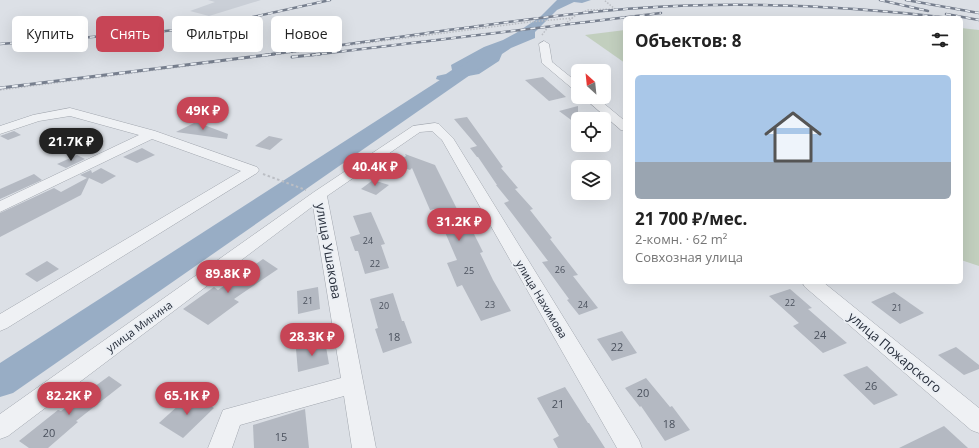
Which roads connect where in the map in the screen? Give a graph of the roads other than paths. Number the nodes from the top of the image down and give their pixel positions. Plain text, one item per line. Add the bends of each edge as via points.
1 (542, 40) road end
2 (571, 82) edge
3 (597, 104) edge
4 (623, 125) edge
5 (417, 129) joint
6 (0, 130) edge
7 (151, 134) junction
8 (319, 195) junction
9 (0, 207) edge
10 (813, 284) edge
11 (0, 323) edge
12 (353, 384) junction
13 (979, 422) edge
14 (0, 428) edge
15 (220, 448) edge
16 (364, 448) edge
17 (630, 448) edge

1 - 2 street via 548,63
3 - 4 street
5 - 8 street, улица Минина
5 - 17 street, улица Нахимова via 436,127 447,138
6 - 7 street via 37,118 70,112
7 - 9 street
7 - 11 street via 252,170
8 - 12 street, улица Ушакова
8 - 14 street, улица Минина
10 - 13 street, улица Пожарского
12 - 15 street via 231,417
12 - 16 street, улица Ушакова

